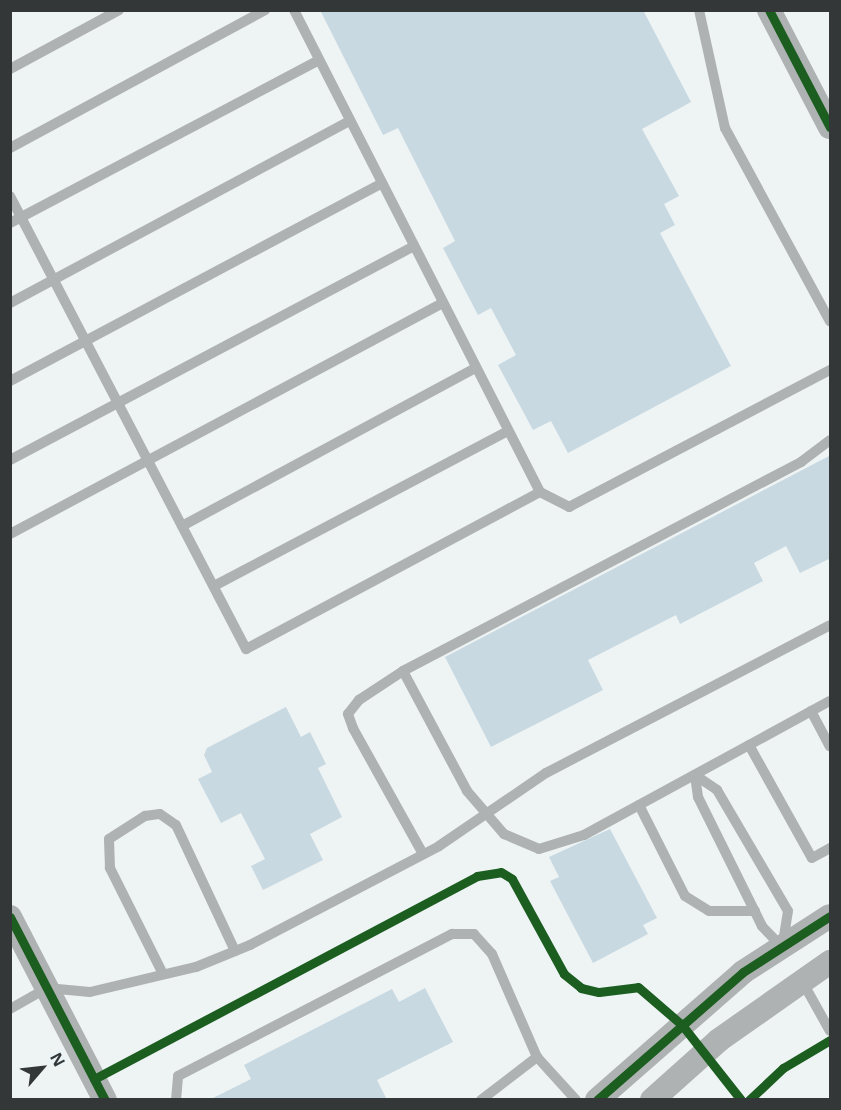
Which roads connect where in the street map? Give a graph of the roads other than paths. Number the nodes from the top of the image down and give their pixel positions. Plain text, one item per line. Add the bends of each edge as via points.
1 (119, 10) edge
2 (265, 10) edge
3 (294, 10) edge
4 (699, 10) edge
5 (769, 10) edge
6 (319, 60) junction
7 (10, 69) edge
8 (350, 121) junction
9 (831, 128) edge
10 (10, 148) edge
11 (382, 183) junction
12 (10, 196) edge
13 (21, 218) junction
14 (10, 224) edge
15 (414, 246) junction
16 (54, 280) junction
17 (10, 303) edge
18 (443, 303) junction
19 (831, 321) edge
20 (86, 341) junction
21 (476, 368) junction
22 (831, 370) edge
23 (10, 381) edge
24 (119, 405) junction
25 (508, 431) junction
26 (831, 440) edge
27 (10, 460) edge
28 (149, 462) junction
29 (540, 492) junction
30 (182, 526) junction
31 (10, 534) edge
32 (214, 586) junction
33 (831, 625) edge
34 (404, 671) junction
35 (831, 701) edge
36 (812, 711) junction
37 (749, 745) junction
38 (831, 746) edge
39 (695, 775) junction
40 (639, 805) junction
41 (484, 813) junction
42 (831, 849) edge
43 (423, 854) junction
44 (755, 911) junction
45 (831, 916) edge
46 (10, 917) edge
47 (782, 947) junction
48 (235, 951) junction
49 (831, 962) edge
50 (163, 974) junction
51 (802, 981) junction
52 (47, 988) junction
53 (10, 1009) edge
54 (831, 1031) edge
55 (537, 1057) junction
56 (105, 1100) edge
57 (176, 1100) edge
58 (481, 1100) edge
59 (576, 1100) edge
60 (597, 1100) edge
61 (652, 1100) edge

1 - 7 lane
2 - 10 lane
3 - 6 lane
4 - 19 lane via 725,128
5 - 9 street
6 - 8 lane
6 - 13 lane
8 - 11 lane
8 - 16 lane
11 - 15 lane
11 - 20 lane
12 - 13 lane
13 - 14 lane
13 - 16 lane
15 - 18 lane
15 - 24 lane
16 - 17 lane
16 - 20 lane
18 - 21 lane
18 - 28 lane
20 - 23 lane
20 - 24 lane
21 - 25 lane
21 - 30 lane
22 - 29 lane via 569,507
24 - 27 lane
24 - 28 lane
25 - 29 lane
25 - 32 lane
26 - 34 lane via 801,462
28 - 30 lane
28 - 31 lane
29 - 32 lane via 246,649
30 - 32 lane
33 - 41 lane via 546,773
34 - 41 lane
34 - 43 lane via 348,714
35 - 36 lane
36 - 37 lane
36 - 38 lane
37 - 39 lane
37 - 42 lane via 812,858
39 - 40 lane
39 - 44 lane via 698,797
39 - 47 lane via 717,790 788,911
40 - 41 lane via 585,835 539,849 504,834
40 - 44 lane via 685,896 709,911
41 - 43 lane
43 - 48 lane
44 - 47 lane
45 - 47 street
46 - 52 street
47 - 51 street
47 - 60 street via 743,972
48 - 50 lane
48 - 50 lane via 176,825 160,814 145,816 109,839 110,868
49 - 51 street
50 - 52 lane via 90,992
51 - 54 lane
51 - 61 street via 719,1040
52 - 53 lane
52 - 56 street
55 - 57 lane via 492,954 474,934 452,934 178,1076
55 - 58 lane
55 - 59 lane

